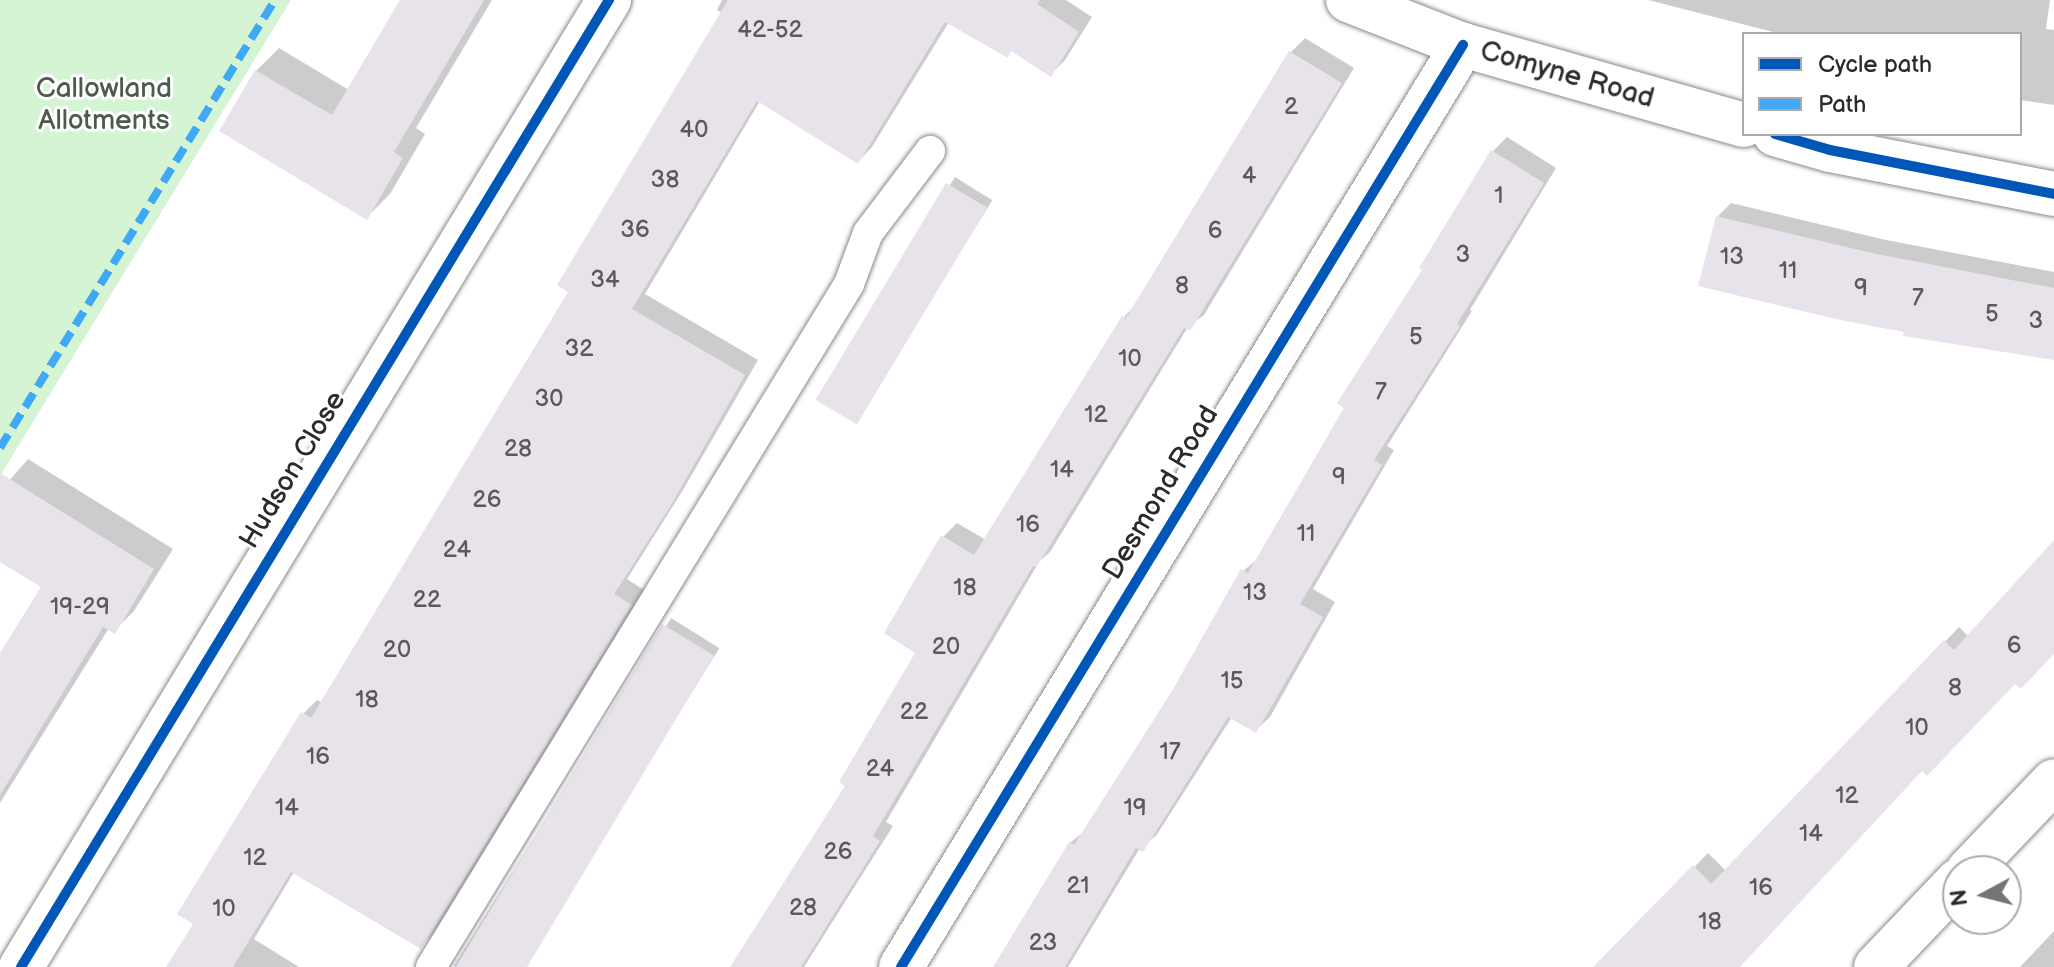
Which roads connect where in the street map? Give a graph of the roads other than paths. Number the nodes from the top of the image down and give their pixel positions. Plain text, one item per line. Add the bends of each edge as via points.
1 (609, 0) edge
2 (1348, 0) edge
3 (1463, 45) junction
4 (1742, 124) edge
5 (1782, 136) edge
6 (930, 151) dead end
7 (2054, 194) edge
8 (2054, 781) edge
9 (1983, 855) edge
10 (1942, 898) edge
11 (21, 967) edge
12 (431, 967) edge
13 (901, 967) edge
14 (1876, 967) edge

1 - 11 street, Hudson Close
2 - 3 street, Comyne Road
3 - 4 street, Comyne Road
3 - 13 street, Desmond Road
5 - 7 street
6 - 12 lane via 868,233 849,284
8 - 9 street
10 - 14 street

